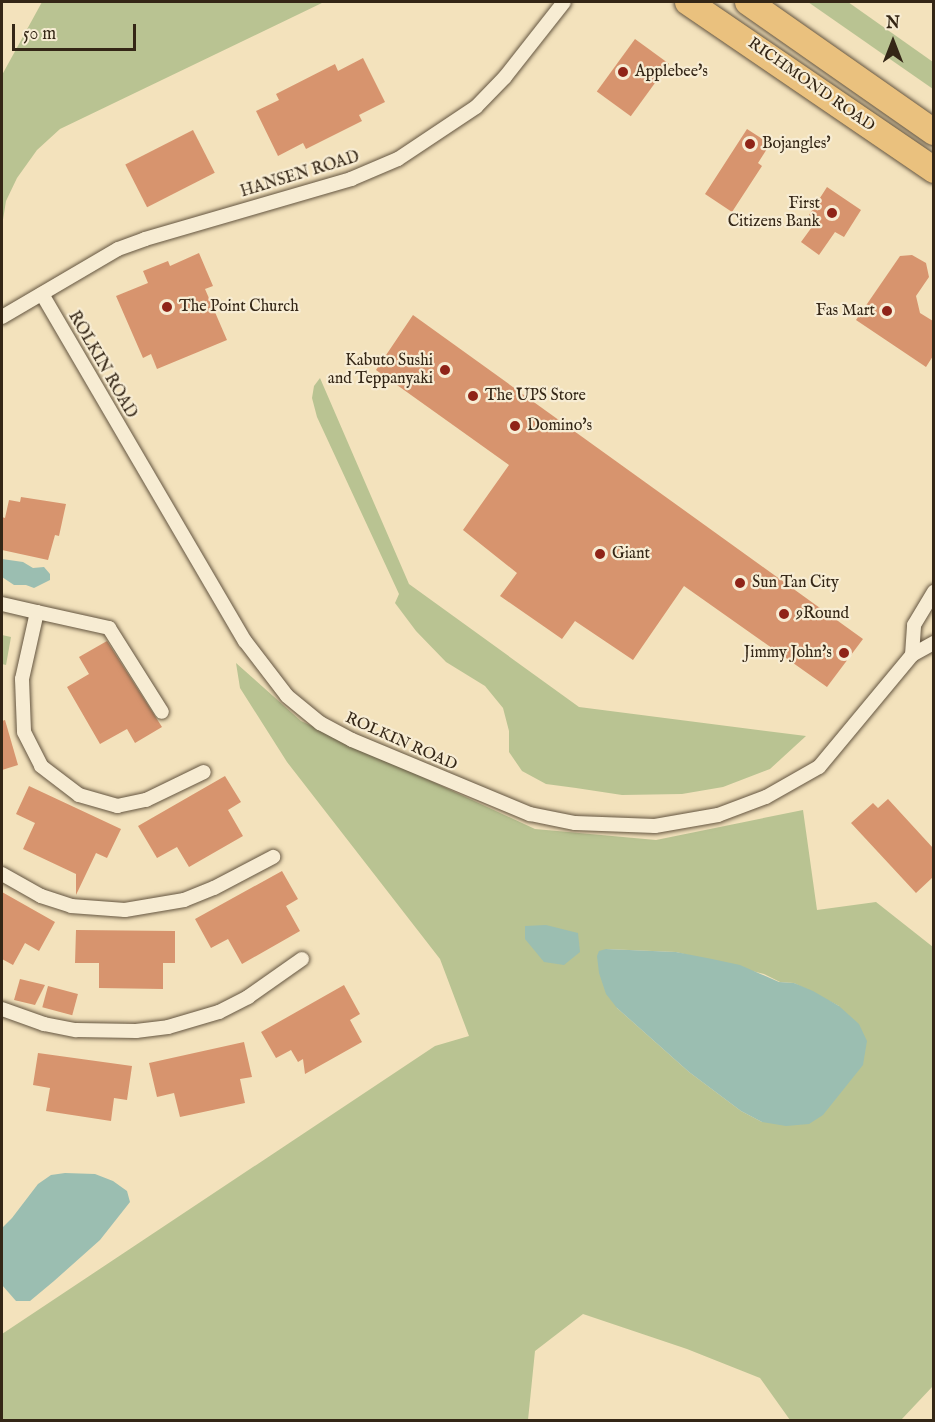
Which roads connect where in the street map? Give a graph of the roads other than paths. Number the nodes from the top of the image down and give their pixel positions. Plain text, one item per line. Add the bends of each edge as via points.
1 (564, 2) edge
2 (688, 2) edge
3 (748, 2) edge
4 (933, 132) edge
5 (933, 170) edge
6 (42, 294) junction
7 (2, 317) edge
8 (933, 592) edge
9 (2, 604) edge
10 (37, 612) junction
11 (933, 643) edge
12 (912, 655) junction
13 (162, 712) dead end
14 (204, 772) dead end
15 (273, 857) dead end
16 (2, 874) edge
17 (302, 959) dead end
18 (2, 1009) edge

1 - 6 street, HANSEN ROAD via 476,107 398,159 351,179 145,238 118,249
2 - 5 highway, RICHMOND ROAD
3 - 4 highway, RICHMOND ROAD
6 - 7 street, HANSEN ROAD
6 - 12 street, ROLKIN ROAD via 245,641 274,681 304,711 335,732 471,790 530,814 585,824 655,826 718,815 766,797 819,767
8 - 12 street via 914,625
9 - 10 street
10 - 13 street via 109,628
10 - 14 street via 22,680 24,732 41,766 79,795 117,806 146,800
11 - 12 street, ROLKIN ROAD
15 - 16 street via 184,900 125,910 71,906 41,896
17 - 18 street via 219,1012 168,1027 76,1030

